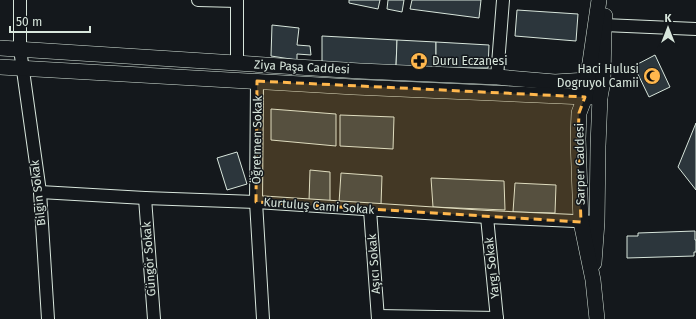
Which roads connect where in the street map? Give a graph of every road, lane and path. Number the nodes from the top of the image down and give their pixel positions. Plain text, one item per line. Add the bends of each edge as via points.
1 (20, 0) edge
2 (198, 0) edge
3 (503, 0) edge
4 (599, 0) edge
5 (607, 0) edge
6 (237, 1) edge
7 (604, 25) junction
8 (696, 29) edge
9 (0, 48) edge
10 (20, 49) junction
11 (237, 63) junction
12 (0, 66) edge
13 (23, 68) junction
14 (497, 77) junction
15 (587, 80) junction
16 (257, 81) junction
17 (603, 81) junction
18 (585, 97) junction
19 (600, 97) junction
20 (40, 192) junction
21 (144, 198) junction
22 (256, 202) junction
23 (370, 210) junction
24 (487, 217) junction
25 (581, 222) junction
26 (597, 222) junction
27 (593, 280) junction
28 (378, 318) edge
29 (48, 319) edge
30 (154, 319) edge
31 (262, 319) edge
32 (497, 319) edge
33 (597, 319) edge

1 - 10 street, Bilgin Sokak
2 - 6 street
3 - 14 street
4 - 15 main road, Sarper Caddesi
5 - 7 main road, Sarper Caddesi
6 - 11 street
7 - 8 street
7 - 17 main road, Sarper Caddesi
9 - 10 main road, Ziya Paşa Caddesi
10 - 11 main road, Ziya Paşa Caddesi
10 - 13 street, Bilgin Sokak
11 - 14 main road, Ziya Paşa Caddesi
12 - 13 main road, Ziya Paşa Caddesi
13 - 16 main road, Ziya Paşa Caddesi
13 - 20 street, Bilgin Sokak
14 - 15 main road, Ziya Paşa Caddesi via 555,82
15 - 17 main road, Ziya Paşa Caddesi
15 - 18 main road, Sarper Caddesi
16 - 18 main road, Ziya Paşa Caddesi
16 - 22 street, Öğretmen Sokak
17 - 19 main road, Sarper Caddesi
18 - 19 main road, Ziya Paşa Caddesi
18 - 25 main road, Sarper Caddesi via 579,113 578,139
19 - 26 main road, Sarper Caddesi
20 - 21 street, Kurtuluş Cami Sokak
20 - 29 street, Bilgin Sokak
21 - 22 street, Kurtuluş Cami Sokak
21 - 30 street, Güngör Sokak
22 - 23 street, Kurtuluş Cami Sokak
22 - 31 street, Öğretmen Sokak
23 - 24 street, Kurtuluş Cami Sokak
23 - 28 street, Aşıcı Sokak
24 - 25 street, Kurtuluş Cami Sokak
24 - 32 street, Yargı Sokak
25 - 26 street, Kurtuluş Cami Sokak
25 - 27 main road, Sarper Caddesi
26 - 27 main road, Sarper Caddesi
27 - 33 main road, Sarper Caddesi
28 - 32 street

